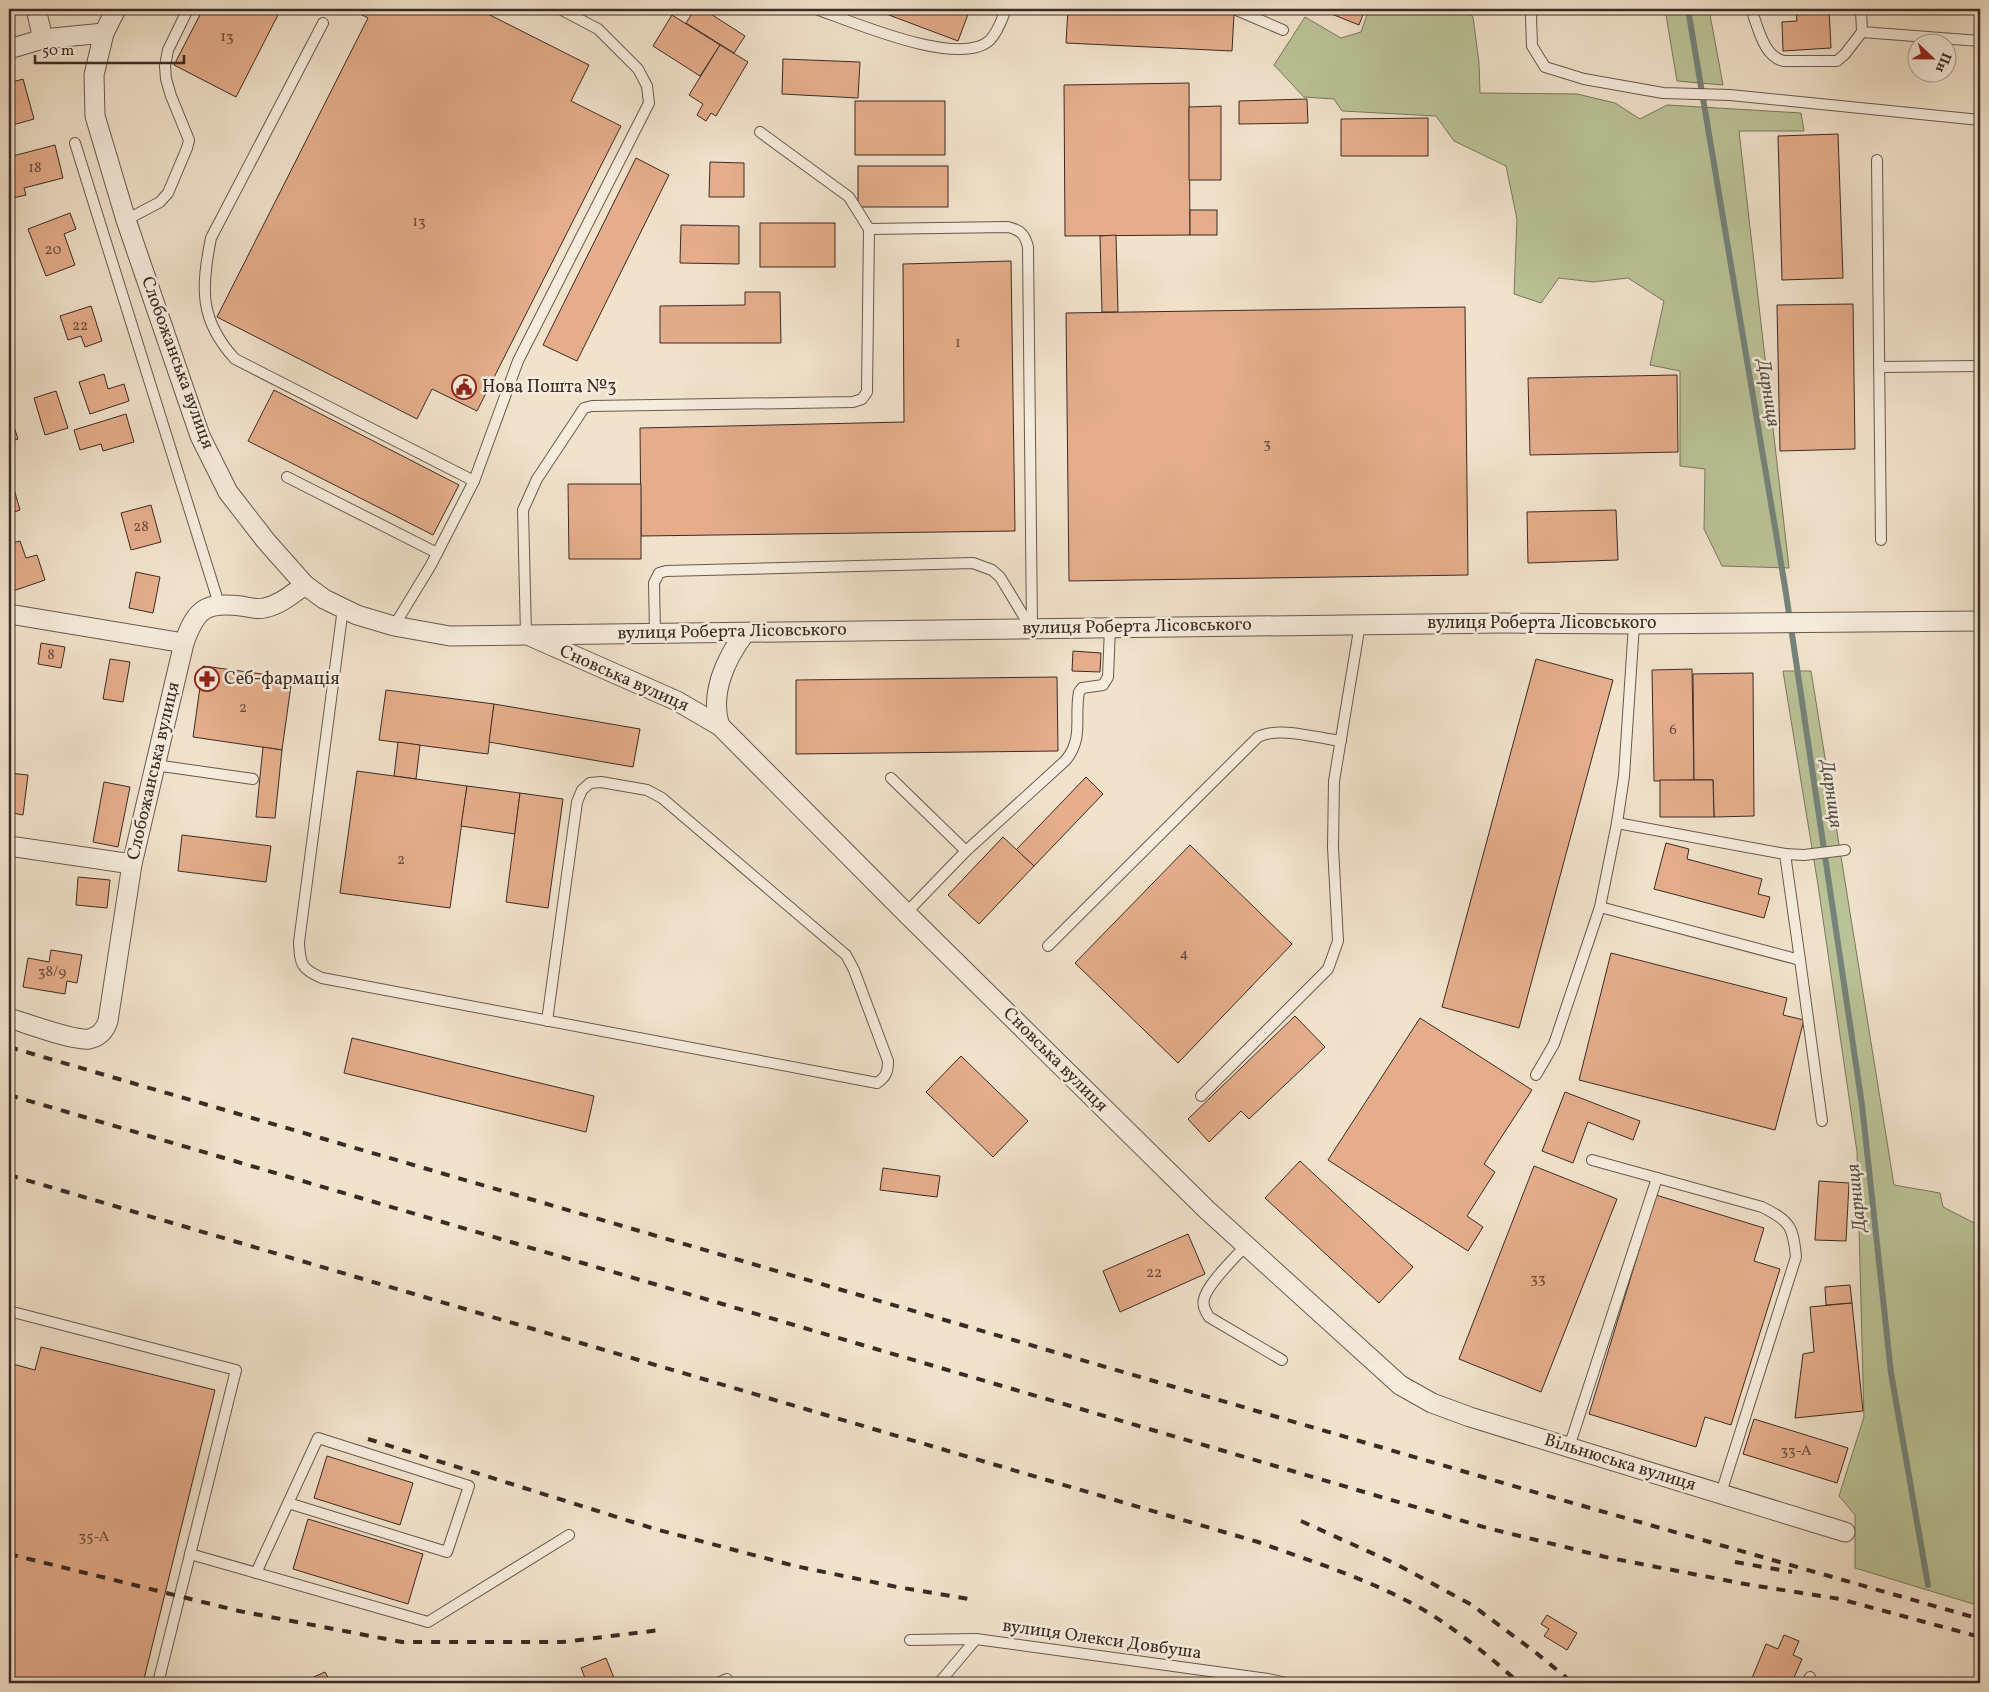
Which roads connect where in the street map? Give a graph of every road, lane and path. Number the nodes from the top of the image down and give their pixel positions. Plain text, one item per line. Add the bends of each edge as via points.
1 (36, 9) edge
2 (116, 9) edge
3 (188, 9) edge
4 (560, 9) edge
5 (816, 9) edge
6 (1006, 9) edge
7 (1234, 9) edge
8 (1533, 9) edge
9 (1751, 9) edge
10 (1861, 9) edge
11 (323, 23) dead end
12 (1282, 30) dead end
13 (1862, 32) junction
14 (104, 33) junction
15 (43, 39) junction
16 (1980, 41) edge
17 (9, 49) edge
18 (1980, 120) edge
19 (760, 132) dead end
20 (75, 143) dead end
21 (1877, 160) dead end
22 (126, 220) junction
23 (869, 229) junction
24 (1980, 366) edge
25 (1879, 367) junction
26 (287, 476) dead end
27 (474, 481) junction
28 (1881, 540) dead end
29 (437, 553) junction
30 (305, 585) junction
31 (219, 604) junction
32 (344, 608) junction
33 (9, 614) edge
34 (1980, 621) edge
35 (1360, 624) junction
36 (1634, 624) junction
37 (394, 626) junction
38 (1110, 627) junction
39 (1032, 628) junction
40 (655, 633) junction
41 (745, 633) junction
42 (526, 635) junction
43 (184, 643) junction
44 (720, 726) junction
45 (1341, 741) junction
46 (155, 766) junction
47 (891, 778) dead end
48 (253, 779) dead end
49 (1617, 822) junction
50 (9, 846) edge
51 (1845, 850) dead end
52 (966, 851) junction
53 (1785, 854) junction
54 (132, 864) junction
55 (1600, 907) junction
56 (906, 913) junction
57 (1048, 946) dead end
58 (1800, 960) junction
59 (9, 1018) edge
60 (547, 1021) junction
61 (1536, 1075) dead end
62 (1201, 1096) dead end
63 (1822, 1121) dead end
64 (1592, 1160) dead end
65 (1657, 1178) junction
66 (1246, 1244) junction
67 (9, 1311) edge
68 (1282, 1360) dead end
69 (1400, 1385) joint
70 (1569, 1447) junction
71 (1721, 1493) junction
72 (288, 1503) junction
73 (1845, 1532) dead end
74 (569, 1535) dead end
75 (190, 1554) junction
76 (256, 1573) junction
77 (976, 1639) junction
78 (910, 1640) dead end
79 (1267, 1681) edge
80 (158, 1683) edge
81 (939, 1683) edge
82 (1288, 1683) edge

1 - 15 street
2 - 14 street, Слобожанська вулиця
3 - 22 lane via 168,50 165,66 171,96 189,140 187,148 168,193 160,202
4 - 27 lane via 598,29 638,69 647,86 649,103 518,361
5 - 6 lane via 917,44 954,50 974,47 989,40
7 - 12 lane
8 - 18 lane via 1532,46 1545,67 1584,79 1664,93 1730,94
9 - 13 lane via 1768,50 1777,60 1837,61
10 - 13 lane
11 - 27 lane via 211,238 205,300 211,324 220,343 235,359
13 - 16 lane
14 - 15 street
14 - 22 street, Слобожанська вулиця via 94,75 95,116
15 - 17 street
19 - 23 lane via 849,197
20 - 31 lane
21 - 25 lane
22 - 30 street, Слобожанська вулиця via 200,436 228,492
23 - 39 lane via 1008,227 1025,236 1028,247
23 - 42 lane via 868,382 862,399 853,402 584,408 537,478 523,510
24 - 25 lane
25 - 28 lane
26 - 29 lane
27 - 29 lane
29 - 37 lane
30 - 31 street via 280,603 262,609
30 - 32 street, вулиця Роберта Лісовського
31 - 43 street, Слобожанська вулиця via 200,612
32 - 37 street, вулиця Роберта Лісовського
32 - 60 lane via 298,942 306,971 322,978
33 - 43 street
34 - 36 street, вулиця Роберта Лісовського
35 - 36 street, вулиця Роберта Лісовського
35 - 38 street, вулиця Роберта Лісовського
35 - 45 lane
36 - 49 lane via 1624,776
37 - 42 street, вулиця Роберта Лісовського via 450,636
38 - 39 street, вулиця Роберта Лісовського
38 - 52 lane via 1108,677 1103,685 1082,688 1079,692 1078,734 1073,752
39 - 40 lane via 1000,577 992,570 973,563 666,571 659,573 654,583
39 - 41 street, вулиця Роберта Лісовського
40 - 41 street, вулиця Роберта Лісовського
40 - 42 street, вулиця Роберта Лісовського
41 - 44 street, Сновська вулиця via 729,658 719,688 716,712
42 - 44 street, Сновська вулиця via 677,701
43 - 46 street, Слобожанська вулиця
44 - 56 street, Сновська вулиця
45 - 57 lane via 1281,732 1258,737
45 - 62 lane via 1334,782 1333,846 1338,941 1334,956 1328,969
46 - 48 lane
46 - 54 street, Слобожанська вулиця
47 - 52 lane
49 - 53 lane
49 - 55 lane
50 - 54 street
51 - 53 lane
52 - 56 lane
53 - 58 lane
54 - 59 street, Слобожанська вулиця via 108,1021 101,1034 88,1039 68,1036
55 - 58 lane
55 - 61 lane via 1554,1044
56 - 66 street, Сновська вулиця
58 - 63 lane
60 - 60 lane via 877,1083 885,1078 888,1070 888,1061 846,955 656,794 601,782 590,783 582,790 577,802
64 - 65 lane
65 - 70 lane
65 - 71 lane via 1762,1207 1783,1218 1794,1235 1796,1257
66 - 68 lane via 1210,1286 1203,1300 1204,1309 1210,1318
66 - 69 street, Сновська вулиця
67 - 75 lane via 236,1370
69 - 70 street, Вільнюська вулиця via 1432,1403 1470,1417
70 - 71 street, Вільнюська вулиця
71 - 73 street, Вільнюська вулиця
72 - 72 lane via 318,1438 468,1486 447,1552
72 - 76 lane
74 - 76 lane via 428,1622
75 - 76 lane
75 - 80 lane
77 - 78 lane, вулиця Олекси Довбуша
77 - 79 lane, вулиця Олекси Довбуша
77 - 81 lane
79 - 82 lane, вулиця Олекси Довбуша

